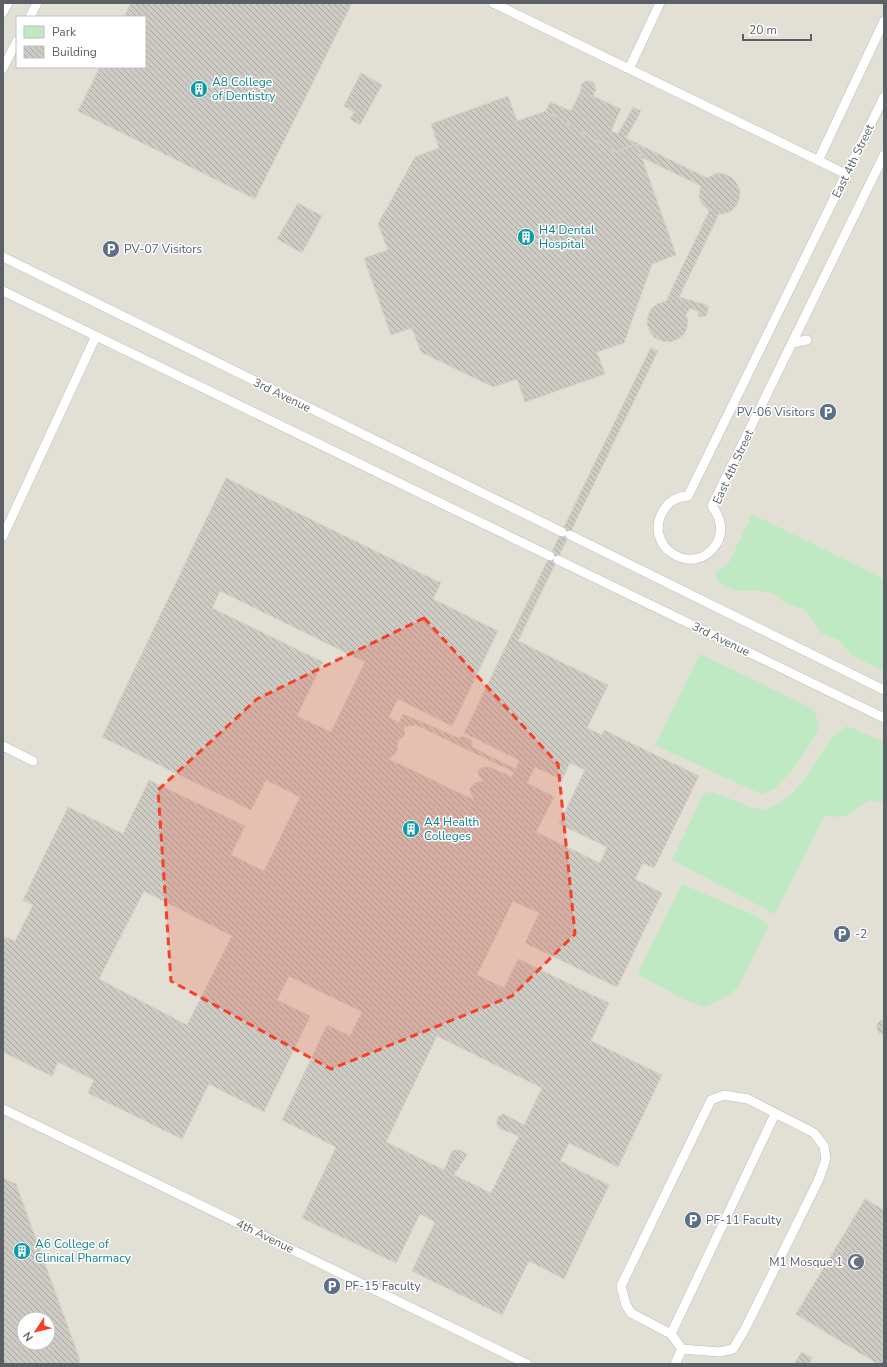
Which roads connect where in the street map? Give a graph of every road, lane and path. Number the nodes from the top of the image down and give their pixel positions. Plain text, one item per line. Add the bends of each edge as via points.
1 (8, 3) edge
2 (37, 3) edge
3 (493, 3) edge
4 (660, 3) edge
5 (3, 12) edge
6 (30, 16) edge
7 (884, 21) edge
8 (16, 43) edge
9 (3, 68) edge
10 (629, 69) junction
11 (884, 97) edge
12 (884, 156) edge
13 (818, 161) junction
14 (846, 174) junction
15 (3, 258) edge
16 (3, 291) edge
17 (96, 336) junction
18 (807, 340) dead end
19 (792, 343) junction
20 (3, 536) edge
21 (884, 690) edge
22 (884, 718) edge
23 (3, 746) edge
24 (33, 761) dead end
25 (3, 1109) edge
26 (775, 1114) junction
27 (671, 1334) junction
28 (682, 1349) junction
29 (527, 1364) edge
30 (675, 1364) edge

1 - 5 lane
2 - 6 lane
3 - 10 lane
4 - 10 lane
7 - 13 lane
8 - 9 lane
10 - 13 lane
11 - 14 lane, East 4th Street
12 - 19 lane, East 4th Street
13 - 14 lane
14 - 19 lane, East 4th Street via 688,496 675,499 661,513 658,532 667,550 675,556 695,559 704,556 718,542 720,522 712,506
15 - 21 lane, 3rd Avenue
16 - 17 lane, 3rd Avenue
17 - 20 lane
17 - 22 lane, 3rd Avenue
18 - 19 lane
23 - 24 lane
25 - 29 lane, 4th Avenue
26 - 27 lane
26 - 27 lane via 748,1099 724,1095 711,1100 622,1286 630,1313
26 - 28 lane via 814,1134 824,1146 826,1159 819,1179 733,1349 719,1352
27 - 28 lane
28 - 30 lane

